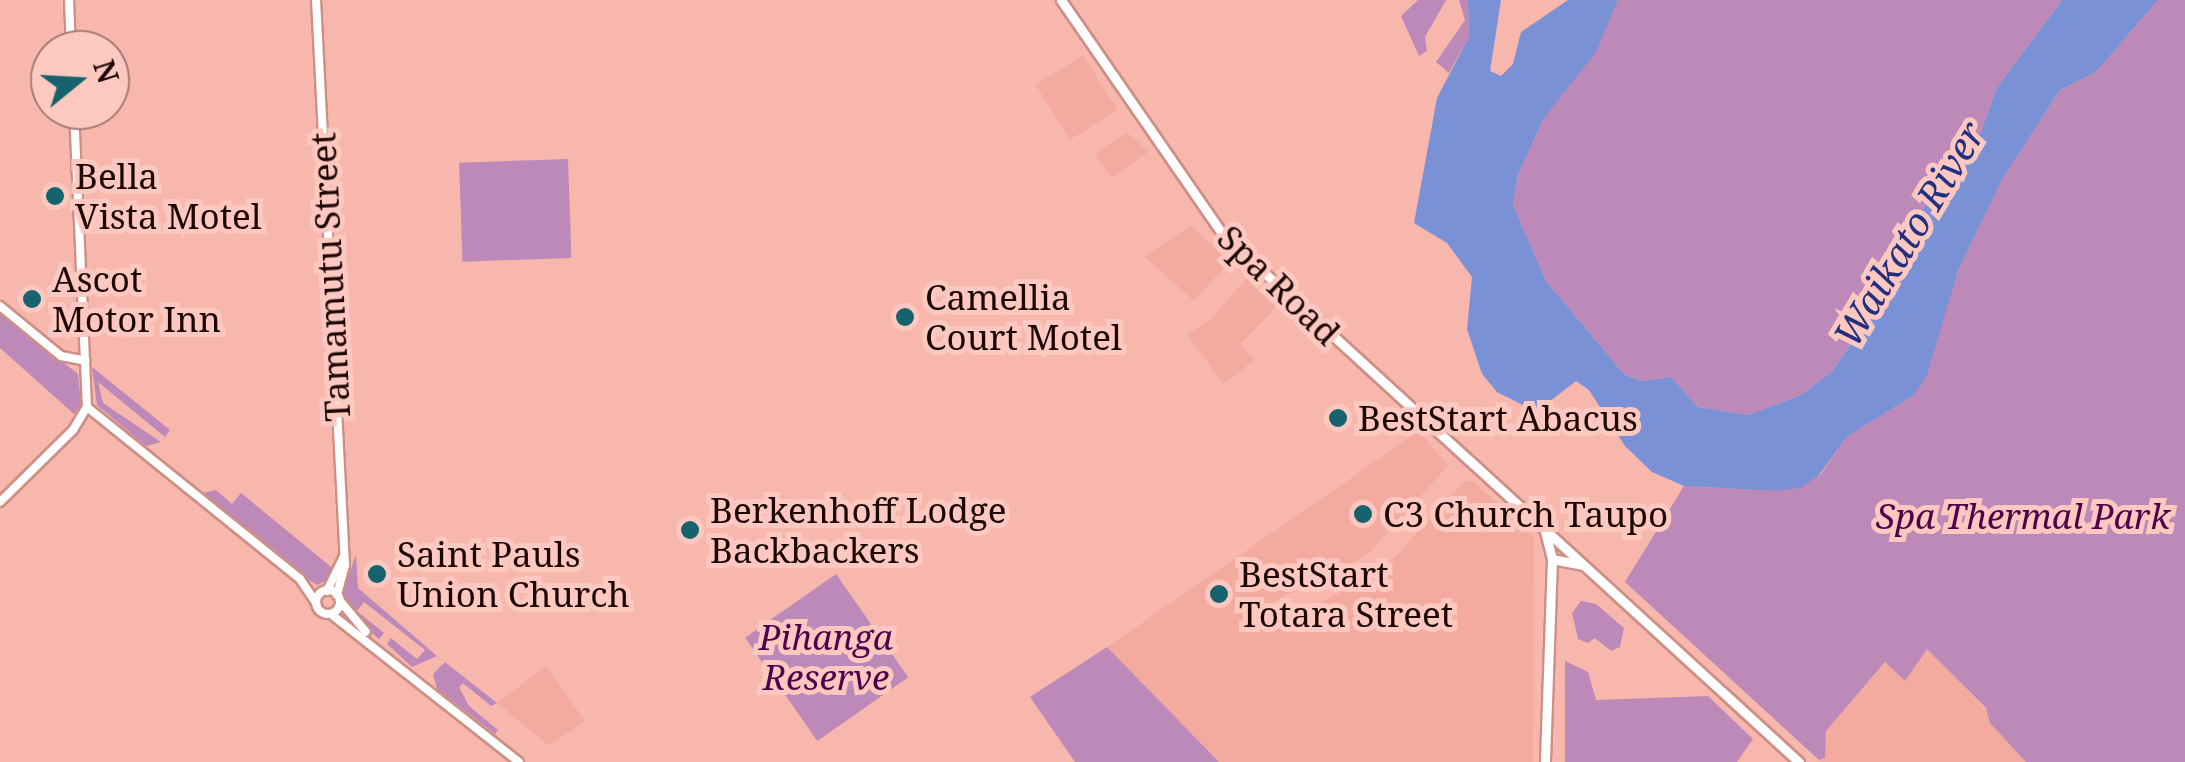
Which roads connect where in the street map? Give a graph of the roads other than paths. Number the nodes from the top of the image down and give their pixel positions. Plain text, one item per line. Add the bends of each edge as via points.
1 (69, 0) edge
2 (316, 0) edge
3 (1061, 0) edge
4 (70, 30) edge
5 (75, 130) edge
6 (0, 306) edge
7 (86, 361) junction
8 (86, 407) junction
9 (0, 502) edge
10 (1543, 529) junction
11 (344, 554) junction
12 (1552, 559) junction
13 (1585, 566) junction
14 (300, 580) junction
15 (326, 591) junction
16 (338, 598) junction
17 (316, 602) junction
18 (332, 614) junction
19 (372, 640) junction
20 (519, 762) edge
21 (1545, 762) edge
22 (1799, 762) edge

1 - 4 street
2 - 11 street, Tamamutu Street
3 - 10 main road, Spa Road via 1224,235
5 - 7 street
6 - 7 street via 62,356
7 - 8 street
8 - 9 street via 73,430
8 - 14 street
10 - 12 main road
10 - 13 main road, Spa Road
11 - 15 street, Tamamutu Street
11 - 16 street, Tamamutu Street
12 - 13 main road
12 - 21 main road
13 - 22 main road, Spa Road
14 - 15 street
14 - 17 street
15 - 16 street
15 - 17 street, Tamamutu Street
16 - 18 street
16 - 19 street
17 - 18 street
18 - 19 street
19 - 20 street

